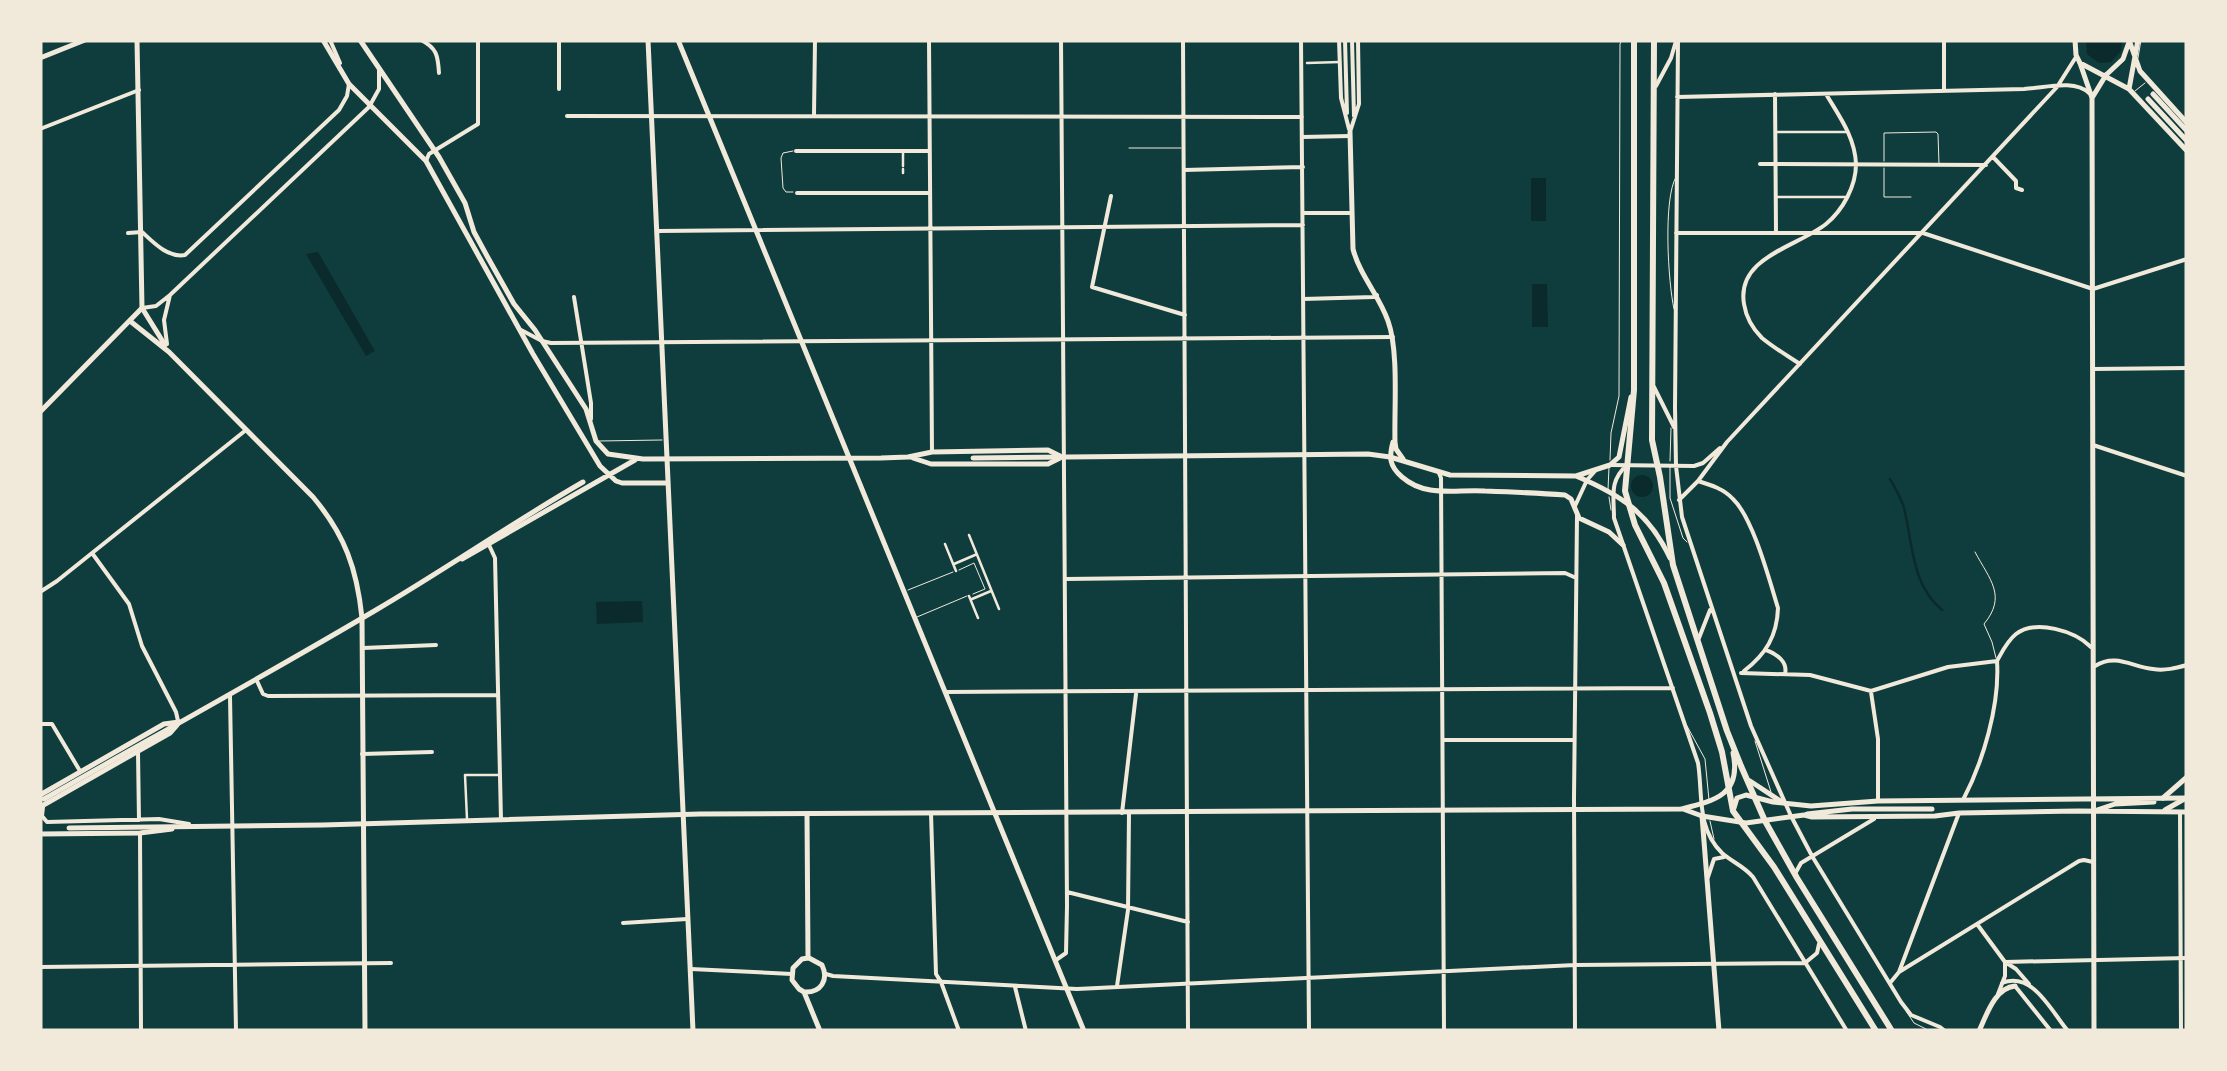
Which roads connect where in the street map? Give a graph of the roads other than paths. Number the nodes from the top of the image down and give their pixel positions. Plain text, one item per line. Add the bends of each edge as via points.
1 (85, 40) edge
2 (137, 40) edge
3 (327, 40) edge
4 (360, 40) edge
5 (421, 40) edge
6 (478, 40) edge
7 (559, 40) edge
8 (648, 40) edge
9 (678, 40) edge
10 (815, 40) edge
11 (930, 40) edge
12 (1062, 40) edge
13 (1183, 40) edge
14 (1301, 40) edge
15 (1349, 40) edge
16 (1622, 40) edge
17 (1634, 40) edge
18 (1654, 40) edge
19 (1677, 40) edge
20 (1944, 40) edge
21 (2074, 40) edge
22 (2129, 40) edge
23 (2140, 40) edge
24 (2134, 54) junction
25 (2076, 55) junction
26 (40, 58) edge
27 (1307, 62) dead end
28 (1340, 62) junction
29 (2080, 63) junction
30 (2138, 66) junction
31 (379, 70) junction
32 (438, 73) dead end
33 (2106, 75) junction
34 (2146, 78) junction
35 (349, 84) junction
36 (2057, 88) junction
37 (139, 90) junction
38 (559, 90) dead end
39 (1653, 90) junction
40 (1944, 90) junction
41 (2131, 90) junction
42 (1825, 93) junction
43 (1775, 94) junction
44 (1678, 97) junction
45 (2092, 97) junction
46 (369, 106) junction
47 (567, 116) dead end
48 (651, 116) junction
49 (814, 116) junction
50 (930, 116) junction
51 (1062, 116) junction
52 (1184, 116) junction
53 (710, 117) junction
54 (1302, 118) junction
55 (1346, 122) junction
56 (2187, 123) edge
57 (40, 129) edge
58 (2187, 131) edge
59 (1775, 132) junction
60 (1848, 132) junction
61 (1350, 134) junction
62 (1302, 137) junction
63 (2187, 141) edge
64 (1129, 148) dead end
65 (1184, 148) junction
66 (434, 150) junction
67 (794, 151) joint
68 (902, 151) junction
69 (930, 151) junction
70 (2187, 151) edge
71 (1993, 158) junction
72 (426, 161) junction
73 (1760, 164) dead end
74 (1856, 164) junction
75 (1884, 164) junction
76 (1938, 164) junction
77 (1986, 165) junction
78 (1776, 166) junction
79 (1303, 167) junction
80 (903, 169) dead end
81 (1184, 170) junction
82 (1677, 176) junction
83 (2022, 190) dead end
84 (930, 192) junction
85 (795, 193) joint
86 (1111, 196) dead end
87 (1776, 197) junction
88 (1848, 197) junction
89 (1912, 197) dead end
90 (1304, 213) junction
91 (1352, 214) junction
92 (1304, 225) junction
93 (930, 227) junction
94 (1184, 227) junction
95 (756, 228) junction
96 (1063, 228) junction
97 (1104, 228) junction
98 (656, 231) junction
99 (142, 232) junction
100 (128, 233) dead end
101 (1676, 233) junction
102 (1776, 233) junction
103 (1812, 233) junction
104 (1923, 233) junction
105 (2187, 259) edge
106 (2093, 289) junction
107 (170, 295) junction
108 (1377, 295) junction
109 (574, 297) dead end
110 (1303, 299) junction
111 (142, 308) junction
112 (1185, 315) junction
113 (1675, 317) junction
114 (130, 321) junction
115 (520, 329) junction
116 (1304, 337) junction
117 (1393, 337) junction
118 (1185, 338) junction
119 (931, 339) junction
120 (1064, 339) junction
121 (660, 341) junction
122 (802, 341) junction
123 (581, 342) junction
124 (544, 345) junction
125 (169, 352) junction
126 (534, 354) junction
127 (1800, 364) junction
128 (2187, 368) edge
129 (2092, 369) junction
130 (1652, 382) junction
131 (1634, 390) junction
132 (1675, 408) junction
133 (40, 412) edge
134 (591, 418) junction
135 (1672, 423) junction
136 (592, 429) junction
137 (246, 430) junction
138 (1676, 432) junction
139 (581, 434) junction
140 (1395, 436) junction
141 (596, 440) junction
142 (665, 440) junction
143 (1727, 442) junction
144 (2093, 446) junction
145 (932, 452) junction
146 (1186, 456) junction
147 (1303, 456) junction
148 (908, 457) junction
149 (1063, 457) junction
150 (1390, 457) junction
151 (666, 458) junction
152 (850, 458) junction
153 (972, 458) dead end
154 (643, 459) junction
155 (1406, 461) junction
156 (1610, 465) junction
157 (1627, 465) junction
158 (1657, 466) junction
159 (1673, 466) junction
160 (1690, 466) junction
161 (1594, 471) junction
162 (1439, 473) junction
163 (608, 476) junction
164 (1576, 476) junction
165 (2187, 476) edge
166 (1587, 480) junction
167 (1698, 481) junction
168 (583, 482) dead end
169 (668, 483) junction
170 (1610, 491) junction
171 (1441, 492) junction
172 (1680, 500) junction
173 (1627, 502) junction
174 (1574, 506) junction
175 (1577, 516) junction
176 (969, 535) dead end
177 (945, 544) dead end
178 (1690, 544) junction
179 (489, 545) junction
180 (1623, 545) junction
181 (1975, 552) dead end
182 (92, 553) junction
183 (976, 554) junction
184 (455, 563) junction
185 (953, 564) junction
186 (1673, 565) junction
187 (956, 571) junction
188 (1442, 576) junction
189 (1304, 577) junction
190 (1186, 578) junction
191 (1576, 578) junction
192 (1065, 579) junction
193 (991, 591) junction
194 (40, 592) edge
195 (905, 592) junction
196 (969, 598) junction
197 (1711, 605) junction
198 (999, 609) dead end
199 (2187, 615) edge
200 (362, 618) junction
201 (916, 618) junction
202 (978, 618) dead end
203 (1698, 642) junction
204 (436, 645) dead end
205 (362, 648) junction
206 (2093, 649) junction
207 (1766, 650) junction
208 (2187, 651) edge
209 (1997, 661) junction
210 (2187, 665) edge
211 (2094, 668) junction
212 (1738, 674) junction
213 (1784, 674) junction
214 (258, 677) junction
215 (1574, 688) junction
216 (1673, 688) junction
217 (1442, 689) junction
218 (1306, 690) junction
219 (1137, 691) junction
220 (1187, 691) junction
221 (1871, 691) junction
222 (946, 692) junction
223 (1066, 692) junction
224 (230, 693) junction
225 (498, 695) junction
226 (362, 696) junction
227 (1684, 718) junction
228 (179, 722) junction
229 (40, 724) edge
230 (1727, 731) junction
231 (1442, 740) junction
232 (1575, 740) junction
233 (138, 752) junction
234 (432, 752) dead end
235 (362, 754) junction
236 (80, 771) junction
237 (1744, 773) junction
238 (500, 774) junction
239 (2187, 777) edge
240 (1728, 789) junction
241 (1754, 798) junction
242 (2186, 798) edge
243 (2094, 799) junction
244 (2161, 799) junction
245 (1963, 800) junction
246 (1878, 801) junction
247 (42, 802) edge
248 (1709, 802) junction
249 (1785, 803) junction
250 (1700, 804) junction
251 (1681, 808) junction
252 (1932, 809) dead end
253 (1574, 810) junction
254 (1307, 811) junction
255 (1443, 811) junction
256 (1734, 811) junction
257 (2094, 812) junction
258 (2157, 812) junction
259 (2184, 812) edge
260 (931, 813) junction
261 (1066, 813) junction
262 (1126, 813) junction
263 (1187, 813) junction
264 (807, 814) junction
265 (996, 814) junction
266 (1958, 814) junction
267 (682, 815) junction
268 (1804, 815) junction
269 (1791, 816) junction
270 (1878, 816) junction
271 (1706, 817) junction
272 (1778, 817) junction
273 (139, 820) junction
274 (501, 820) junction
275 (466, 821) junction
276 (1765, 821) junction
277 (47, 822) junction
278 (1740, 822) junction
279 (363, 824) junction
280 (40, 826) edge
281 (232, 826) junction
282 (190, 827) junction
283 (198, 827) junction
284 (70, 828) dead end
285 (140, 833) junction
286 (40, 834) edge
287 (1773, 836) junction
288 (1727, 856) junction
289 (1812, 856) junction
290 (2094, 862) junction
291 (1708, 877) junction
292 (1797, 878) junction
293 (1066, 892) junction
294 (1128, 907) junction
295 (687, 919) junction
296 (1188, 922) junction
297 (623, 923) dead end
298 (1977, 924) junction
299 (1819, 940) junction
300 (808, 958) junction
301 (2184, 958) edge
302 (1056, 960) junction
303 (2094, 960) junction
304 (2005, 962) junction
305 (391, 963) dead end
306 (1715, 963) junction
307 (1805, 963) junction
308 (364, 964) junction
309 (234, 965) junction
310 (1574, 965) junction
311 (140, 966) junction
312 (40, 967) edge
313 (690, 969) junction
314 (1444, 971) junction
315 (1899, 972) junction
316 (792, 974) junction
317 (825, 974) junction
318 (1308, 977) junction
319 (941, 982) junction
320 (1188, 983) junction
321 (1890, 983) junction
322 (2002, 983) junction
323 (2029, 984) junction
324 (1015, 986) junction
325 (1117, 986) junction
326 (2015, 986) joint
327 (1066, 988) junction
328 (804, 992) junction
329 (1998, 994) junction
330 (1901, 1002) junction
331 (2094, 1030) edge
332 (141, 1031) edge
333 (236, 1031) edge
334 (365, 1031) edge
335 (693, 1031) edge
336 (820, 1031) edge
337 (959, 1031) edge
338 (1026, 1031) edge
339 (1084, 1031) edge
340 (1188, 1031) edge
341 (1309, 1031) edge
342 (1444, 1031) edge
343 (1575, 1031) edge
344 (1719, 1031) edge
345 (1847, 1031) edge
346 (1876, 1031) edge
347 (1892, 1031) edge
348 (1930, 1031) edge
349 (1944, 1031) edge
350 (1978, 1031) edge
351 (2051, 1031) edge
352 (2068, 1031) edge
353 (2181, 1031) edge

1 - 26 main road
2 - 37 main road
3 - 35 main road
4 - 31 main road
5 - 32 street via 433,46
6 - 66 street via 478,124
7 - 38 street
8 - 48 main road
9 - 53 main road
10 - 49 street
11 - 50 street
12 - 51 street
13 - 52 street
14 - 54 street
15 - 28 street
15 - 55 street
15 - 61 street
16 - 156 lane via 1619,396
17 - 131 highway
18 - 39 highway
19 - 39 street
19 - 44 street
20 - 40 street
21 - 25 main road
22 - 24 main road
22 - 33 main road via 2123,59
23 - 24 main road
23 - 30 lane
24 - 30 main road
24 - 41 main road
25 - 29 main road
25 - 36 street
27 - 28 street
28 - 55 street
29 - 33 main road
29 - 45 main road
30 - 34 main road
31 - 46 street via 379,89
31 - 66 main road
33 - 41 main road
33 - 45 main road
34 - 41 lane
34 - 56 main road
35 - 46 main road
35 - 99 street via 339,110 185,255 162,249
36 - 40 street
36 - 45 street via 2081,86
36 - 71 street
37 - 57 street
37 - 99 main road
39 - 130 highway
40 - 42 street
41 - 70 main road
42 - 43 street
42 - 60 street
43 - 44 street
43 - 59 street
44 - 82 street
45 - 106 main road
46 - 72 main road
46 - 107 street
47 - 48 street
48 - 53 street
48 - 98 main road
49 - 50 street
49 - 53 street
50 - 51 street
50 - 69 street
51 - 52 street
51 - 96 street
52 - 54 street
52 - 65 street
53 - 95 main road
54 - 62 street
55 - 61 street
58 - 63 main road via 2150,96
59 - 60 street
59 - 78 street
60 - 74 street
61 - 62 street
61 - 91 main road
62 - 79 street
64 - 65 lane
65 - 81 street
66 - 72 street
66 - 124 main road via 514,304
67 - 68 street
67 - 85 lane via 781,156 783,188
68 - 69 street
68 - 80 street
69 - 84 street
71 - 77 street
71 - 83 street
72 - 115 main road
73 - 78 street
74 - 75 street
74 - 78 street
74 - 88 street
75 - 76 street
75 - 76 lane via 1884,133 1936,132
75 - 89 lane via 1884,197
76 - 77 street
77 - 104 street
78 - 87 street
79 - 81 street
79 - 90 street
81 - 94 street
82 - 101 street
82 - 113 lane via 1670,188 1669,228
84 - 85 street
84 - 93 street
86 - 97 street
87 - 88 street
87 - 102 street
88 - 103 street
90 - 91 street
90 - 92 street
91 - 108 main road via 1354,255
92 - 94 street
92 - 110 street
93 - 95 street
93 - 96 street
93 - 119 street
94 - 97 street
94 - 112 street
95 - 98 street
95 - 122 main road
96 - 97 street
96 - 120 street
97 - 112 street via 1092,287
98 - 121 main road
99 - 100 street
99 - 111 main road
101 - 102 street
101 - 113 street
102 - 103 street
103 - 104 street
103 - 127 street via 1759,264 1744,286 1756,332
104 - 106 street
104 - 127 street
105 - 106 street
106 - 129 main road
107 - 111 street
107 - 125 street via 164,320
108 - 110 street
108 - 117 main road
109 - 123 street
110 - 116 street
111 - 114 main road
111 - 125 main road
112 - 118 street
113 - 132 street
114 - 125 main road
114 - 133 main road
115 - 124 street
115 - 126 main road
116 - 117 street
116 - 118 street
116 - 147 street
117 - 140 main road
118 - 120 street
118 - 146 street
119 - 120 street
119 - 122 street
119 - 145 street
120 - 149 street
121 - 122 street
121 - 123 street
121 - 142 main road
122 - 152 main road
123 - 124 street
123 - 134 street
124 - 126 street
124 - 134 main road
125 - 137 main road
126 - 139 main road
127 - 143 street
128 - 129 street
129 - 144 main road
130 - 135 street
130 - 158 highway
131 - 156 main road via 1619,458
131 - 157 highway
132 - 135 lane
132 - 138 street
134 - 136 main road
135 - 138 street
135 - 159 lane
136 - 139 street
136 - 141 main road
137 - 182 street
137 - 200 main road via 334,523 352,560
138 - 159 street
139 - 163 main road
140 - 150 main road
140 - 155 main road
141 - 142 lane
141 - 154 main road via 611,456
142 - 151 main road
143 - 160 street
143 - 167 street
144 - 165 street
144 - 206 main road
145 - 148 main road
145 - 149 main road via 1050,450
146 - 147 main road
146 - 149 main road
146 - 190 street
147 - 150 main road
147 - 189 street
148 - 149 main road via 930,464 1048,464
148 - 152 main road
149 - 153 main road
149 - 192 street
150 - 155 main road
150 - 171 main road via 1394,470 1412,484
151 - 152 main road
151 - 154 main road
151 - 169 main road
152 - 195 main road
154 - 163 main road
155 - 162 main road
156 - 157 street
156 - 161 main road
156 - 170 lane
157 - 158 street
157 - 170 street
157 - 173 highway
158 - 159 street
158 - 186 highway
159 - 160 street
159 - 172 street
159 - 178 lane via 1672,504
160 - 167 street
161 - 164 main road
161 - 166 street
162 - 164 main road
162 - 171 street
163 - 169 main road via 622,483
163 - 179 main road
164 - 166 main road
166 - 170 main road
166 - 174 street
167 - 172 street
167 - 207 street via 1731,496 1744,513 1778,608
168 - 184 main road
169 - 267 main road
170 - 173 main road
170 - 180 street
171 - 174 main road via 1565,494
171 - 188 street
172 - 178 street
173 - 186 main road via 1652,527
173 - 240 highway via 1699,681
174 - 175 main road
175 - 180 main road
175 - 191 street
176 - 183 street
177 - 185 street
178 - 197 street
179 - 184 main road
179 - 225 street via 496,558
180 - 216 street
181 - 209 lane via 1998,598 1984,624
182 - 194 street
182 - 228 street via 128,604
183 - 185 street
183 - 193 street
184 - 200 main road
185 - 187 street
186 - 203 highway
187 - 195 lane
187 - 196 lane via 974,563 985,589
188 - 189 street
188 - 191 street
188 - 217 street
189 - 190 street
189 - 218 street
190 - 192 street
190 - 220 street
191 - 215 street
192 - 223 street
193 - 196 street
193 - 198 street
195 - 201 main road
196 - 201 lane
196 - 202 street
197 - 203 street
197 - 212 street
199 - 208 street
200 - 205 main road
200 - 214 main road
201 - 222 main road
203 - 230 highway
204 - 205 street
205 - 226 main road
206 - 209 street via 2072,634 2028,628
206 - 211 main road
207 - 212 street
207 - 213 street via 1784,661
209 - 221 street via 1948,667
209 - 245 street via 1992,718
210 - 211 street via 2157,670 2113,660
211 - 243 main road
212 - 213 street
212 - 249 street via 1751,726
213 - 221 street
214 - 224 main road
214 - 226 street via 268,696
215 - 216 street
215 - 217 street
215 - 232 street
216 - 227 street
217 - 218 street
217 - 231 street
218 - 220 street
218 - 254 street
219 - 220 street
219 - 223 street
219 - 262 street
220 - 263 street
221 - 246 street
222 - 223 street
222 - 265 main road
223 - 261 street
224 - 228 main road
224 - 281 street
225 - 226 street
225 - 238 street
226 - 235 main road
227 - 248 lane via 1705,759
227 - 250 street via 1699,766
228 - 233 main road
228 - 236 main road
228 - 247 main road
229 - 236 street via 52,724
230 - 237 highway
230 - 240 main road via 1736,767
231 - 232 street
231 - 255 street
232 - 253 street
233 - 247 main road
233 - 273 street
234 - 235 street
235 - 279 main road
236 - 247 main road
237 - 241 highway
237 - 249 main road
238 - 274 street
238 - 275 street via 465,775
239 - 244 main road
240 - 248 main road
240 - 256 highway
241 - 249 main road
241 - 256 main road via 1736,798
241 - 276 highway
242 - 244 main road
242 - 258 main road
243 - 244 main road
243 - 245 main road
243 - 257 main road
244 - 257 main road
245 - 246 main road
246 - 249 main road
247 - 277 street
248 - 250 main road
249 - 269 street
250 - 251 main road
250 - 271 street
251 - 253 main road
251 - 271 main road
252 - 268 main road
253 - 255 main road
253 - 310 street
254 - 255 main road
254 - 263 main road
254 - 318 street
255 - 314 street
256 - 278 highway
257 - 258 main road
257 - 266 main road
257 - 290 main road
258 - 259 main road
259 - 301 street
260 - 264 main road
260 - 265 main road
260 - 319 street
261 - 262 main road
261 - 265 main road
261 - 293 street
262 - 263 main road
262 - 294 street
263 - 296 street
264 - 267 main road
264 - 300 main road
265 - 302 main road
266 - 270 main road
266 - 315 street
267 - 274 main road
267 - 295 main road
268 - 269 main road
268 - 270 main road
269 - 272 main road
269 - 289 street
270 - 289 street
271 - 278 main road
271 - 288 street via 1714,843
271 - 291 main road
272 - 276 main road
272 - 287 main road
273 - 277 street
273 - 283 street
274 - 275 main road
275 - 279 main road
276 - 278 main road
276 - 287 highway
277 - 280 street
278 - 299 highway
279 - 281 main road
279 - 308 main road
281 - 283 main road
281 - 309 street
282 - 283 main road
282 - 284 main road
282 - 285 main road
285 - 286 main road
285 - 311 street
287 - 292 highway
288 - 291 street via 1714,859
288 - 307 street via 1753,878
289 - 292 street via 1797,867
289 - 321 street
290 - 298 street via 2079,862
290 - 303 main road
291 - 306 main road
292 - 347 highway
293 - 294 street
293 - 302 street via 1066,951
294 - 296 street
294 - 325 street
295 - 297 street
295 - 313 main road
296 - 320 street
298 - 304 street
298 - 315 street
299 - 307 street via 1818,954
299 - 346 highway
300 - 316 main road
300 - 317 main road
301 - 303 street
301 - 353 street
302 - 327 main road
303 - 304 street
303 - 331 main road
304 - 322 street
304 - 323 street
305 - 308 street
306 - 307 street
306 - 310 street
306 - 344 main road
307 - 345 street
308 - 309 street
308 - 334 main road
309 - 311 street
309 - 333 street
310 - 314 street
310 - 343 street
311 - 312 street
311 - 332 street
313 - 316 street
313 - 335 main road
314 - 318 street
314 - 342 street
315 - 321 street
316 - 328 main road
317 - 319 street
317 - 328 main road via 821,987
318 - 320 street
318 - 341 street
319 - 324 street
319 - 337 street
320 - 325 street
320 - 340 street
321 - 330 street
322 - 323 street
322 - 329 street
323 - 352 street
324 - 327 street
324 - 338 street
325 - 327 street
326 - 329 main road
326 - 351 street
327 - 339 main road
328 - 336 main road
329 - 350 main road
330 - 348 lane via 1914,1023
330 - 349 street via 1911,1015

